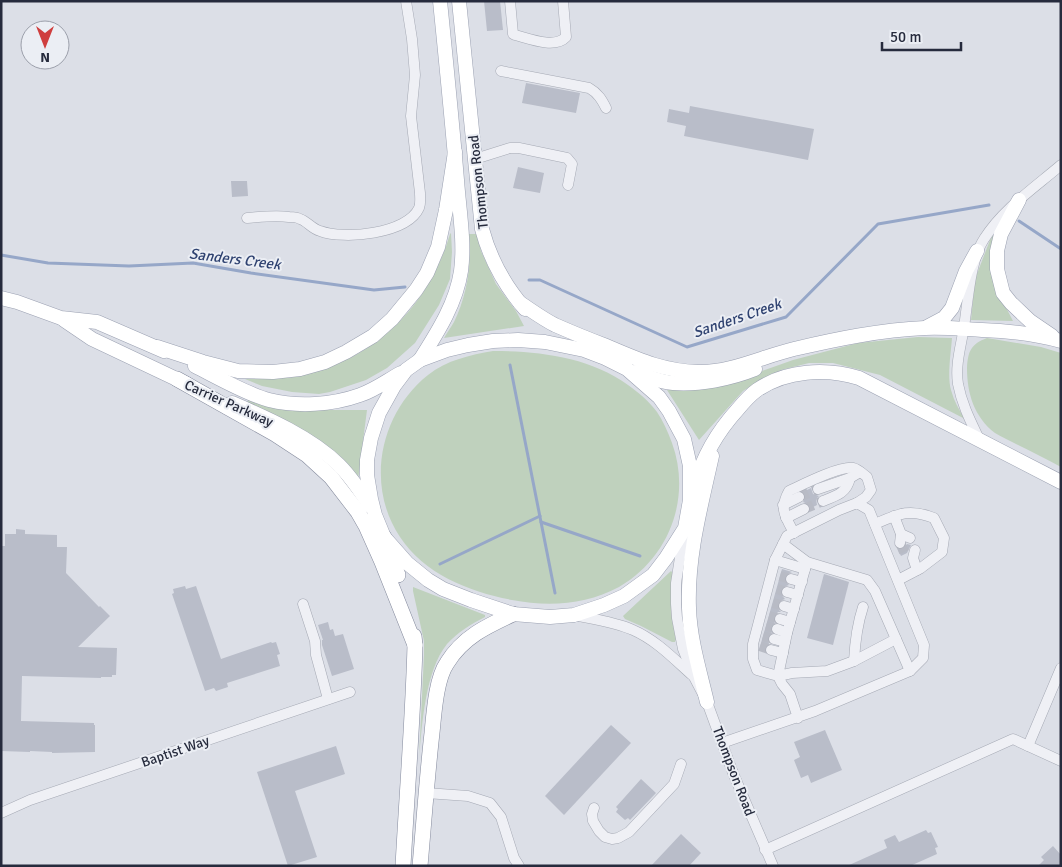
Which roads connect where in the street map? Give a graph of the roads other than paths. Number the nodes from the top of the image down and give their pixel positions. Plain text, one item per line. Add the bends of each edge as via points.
1 (406, 1) edge
2 (440, 1) edge
3 (459, 1) edge
4 (510, 1) edge
5 (563, 1) edge
6 (501, 72) dead end
7 (606, 108) dead end
8 (455, 152) junction
9 (475, 159) junction
10 (1061, 165) edge
11 (568, 185) dead end
12 (1019, 200) junction
13 (247, 218) dead end
14 (977, 252) junction
15 (1, 298) edge
16 (520, 303) junction
17 (61, 318) junction
18 (926, 328) junction
19 (964, 329) junction
20 (831, 341) junction
21 (1060, 341) edge
22 (157, 348) junction
23 (584, 350) junction
24 (420, 360) junction
25 (627, 369) junction
26 (406, 370) junction
27 (176, 379) junction
28 (717, 436) junction
29 (980, 441) junction
30 (860, 472) junction
31 (850, 478) junction
32 (1061, 482) edge
33 (818, 489) tunnel mouth
34 (799, 497) tunnel mouth
35 (690, 500) junction
36 (823, 501) tunnel mouth
37 (857, 503) junction
38 (783, 505) junction
39 (804, 509) tunnel mouth
40 (375, 515) junction
41 (894, 516) junction
42 (786, 518) junction
43 (875, 524) junction
44 (685, 528) junction
45 (794, 533) junction
46 (384, 537) junction
47 (904, 538) tunnel mouth
48 (783, 544) junction
49 (911, 554) tunnel mouth
50 (775, 560) junction
51 (806, 565) junction
52 (917, 570) junction
53 (791, 579) tunnel mouth
54 (898, 580) junction
55 (802, 582) junction
56 (777, 589) junction
57 (798, 595) junction
58 (302, 604) dead end
59 (863, 607) dead end
60 (514, 614) junction
61 (574, 615) junction
62 (896, 639) junction
63 (415, 645) junction
64 (854, 661) junction
65 (1061, 668) edge
66 (910, 671) junction
67 (778, 676) junction
68 (694, 677) junction
69 (350, 692) dead end
70 (328, 700) junction
71 (707, 702) junction
72 (798, 718) junction
73 (722, 743) junction
74 (1028, 746) junction
75 (1061, 761) edge
76 (681, 764) dead end
77 (426, 793) junction
78 (594, 808) dead end
79 (1, 813) edge
80 (765, 850) junction
81 (403, 866) edge
82 (420, 866) edge
83 (519, 866) edge
84 (773, 866) edge

1 - 13 street via 416,75 412,116 420,206 415,214 388,229 362,235 318,231 301,219 289,216
2 - 8 main road, Thompson Road
3 - 9 main road, Thompson Road
4 - 5 street via 515,36 552,43 566,37
6 - 7 street via 589,88 600,96
8 - 22 main road via 438,247 427,273 392,319 373,336 325,362 273,372 238,371
8 - 24 main road, Thompson Road via 461,271 445,319
9 - 11 street via 510,148 567,158 572,164
9 - 16 main road, Thompson Road via 479,210 486,243 506,284
10 - 12 street
12 - 14 street via 999,218
12 - 21 main road via 996,251 999,277 1011,303 1030,321
14 - 18 main road via 952,308 944,318
14 - 19 street
15 - 17 main road, Carrier Parkway
16 - 20 main road via 555,325 658,367 675,370 720,370
16 - 23 main road, Thompson Road via 540,325
17 - 22 main road, Carrier Parkway via 97,322
17 - 27 main road, Carrier Parkway via 92,339
18 - 19 main road
18 - 20 main road via 876,332
19 - 21 main road via 1003,331
19 - 29 street via 957,368 958,383 962,404
20 - 25 main road via 738,376 701,382 673,383
22 - 26 main road, Carrier Parkway via 268,400 297,404 334,402 361,395
23 - 24 main road via 545,342 493,341 447,350
23 - 25 main road
24 - 26 main road
25 - 35 main road via 659,397 684,439 690,466
26 - 40 main road via 379,413 371,438 367,475
27 - 40 main road, Carrier Parkway via 244,408 312,443 340,466
27 - 63 highway via 275,434 307,455 331,477 366,526
28 - 29 main road via 743,403 768,383 809,372 831,372 859,378
28 - 35 main road via 700,467
28 - 71 main road via 694,540 689,590 691,628
29 - 32 main road
30 - 31 street
30 - 37 street via 867,477 871,490
30 - 38 street via 853,468 842,469 821,477 789,491
31 - 33 street
31 - 36 street via 843,492
34 - 38 street
35 - 44 main road
37 - 43 street via 870,510
37 - 45 street
38 - 42 street
39 - 42 street
40 - 46 main road
41 - 43 street
41 - 47 street
41 - 52 street via 920,512 934,518 944,538 942,552
42 - 45 street
43 - 54 street
44 - 61 main road via 653,575 624,596
44 - 68 street, Thompson Road via 676,604 683,649
45 - 48 street via 787,536
46 - 60 main road via 407,564 443,589
46 - 63 highway via 413,617
48 - 50 street
48 - 51 street
49 - 52 street
50 - 51 street
50 - 56 street
51 - 55 street
51 - 62 street via 867,580
52 - 54 street
53 - 55 street
54 - 66 street via 924,645 923,658
55 - 57 street
56 - 57 street
56 - 67 street via 769,602 753,659 757,670
57 - 67 street via 785,620
58 - 70 street via 315,641
59 - 64 street via 854,644
60 - 61 main road
60 - 77 highway via 467,639 443,670 434,711
61 - 68 street, Thompson Road via 634,631 660,647
62 - 64 street
62 - 66 street
63 - 81 highway
64 - 67 street via 827,670
65 - 74 street
66 - 72 street
67 - 72 street via 790,694
68 - 71 street, Thompson Road
69 - 70 street, Baptist Way
70 - 79 street, Baptist Way via 30,800
71 - 73 street, Thompson Road
72 - 73 street
73 - 80 street, Thompson Road
74 - 75 street
74 - 80 street via 1013,739
76 - 78 street via 674,784 629,832 618,838 612,839 599,831 592,814
77 - 82 highway
77 - 83 street via 468,796 490,803 501,817
80 - 84 street, Thompson Road

